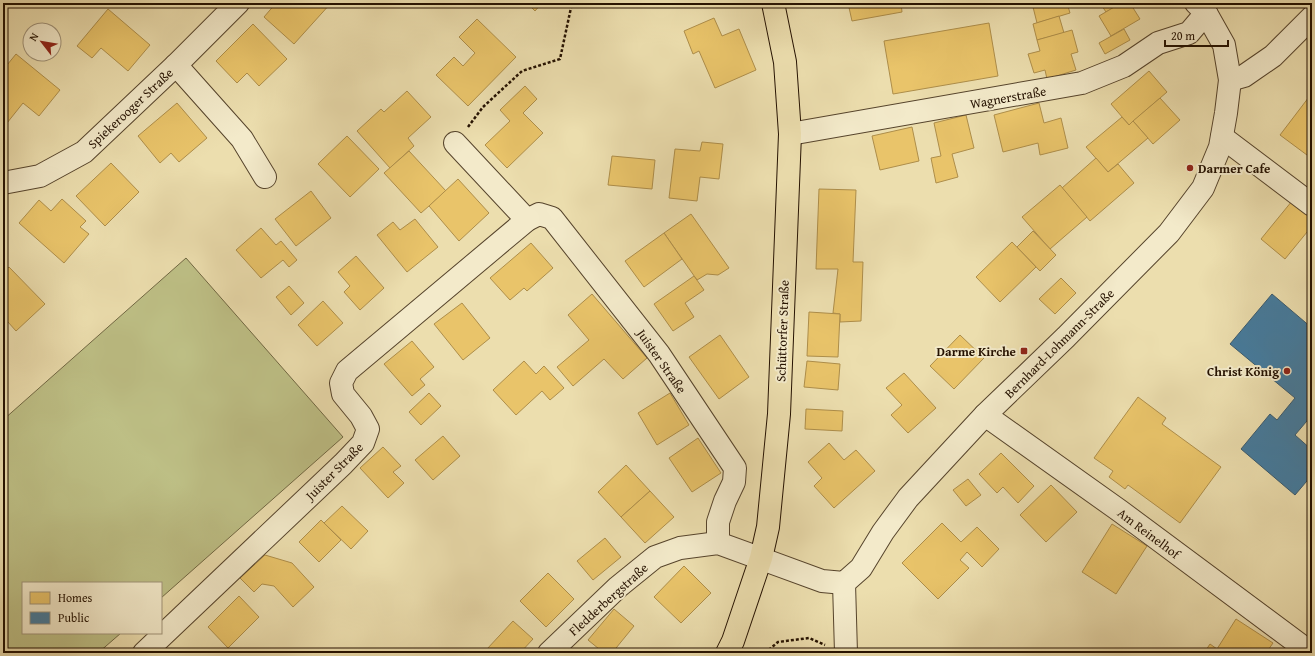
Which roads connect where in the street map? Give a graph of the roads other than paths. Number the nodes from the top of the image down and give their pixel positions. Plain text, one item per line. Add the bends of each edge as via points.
1 (238, 3) edge
2 (773, 3) edge
3 (1201, 8) edge
4 (1312, 17) edge
5 (176, 65) junction
6 (1230, 80) junction
7 (790, 134) junction
8 (1222, 137) junction
9 (455, 143) road end
10 (265, 177) dead end
11 (3, 183) edge
12 (1312, 205) edge
13 (527, 220) junction
14 (985, 416) junction
15 (718, 543) junction
16 (761, 558) junction
17 (844, 583) junction
18 (838, 650) edge
19 (144, 653) edge
20 (549, 653) edge
21 (727, 653) edge
22 (1311, 653) edge

1 - 5 street, Spiekerooger Straße
2 - 7 main road, Schüttorfer Straße via 785,62
3 - 6 street, Bernhard-Lohmann-Straße via 1224,45
3 - 7 street, Wagnerstraße via 1188,32 1158,43 1124,66 1082,83
4 - 6 street via 1273,56 1244,76
5 - 10 street via 242,139
5 - 11 street, Spiekerooger Straße via 84,152 40,176
6 - 8 street, Bernhard-Lohmann-Straße
7 - 16 main road, Schüttorfer Straße via 779,414 768,527
8 - 12 street
8 - 14 street, Bernhard-Lohmann-Straße via 1203,188 1169,233
9 - 13 street
13 - 15 street, Juister Straße via 539,214 552,218 659,354 736,468 734,482 718,522
13 - 19 street, Juister Straße via 347,371 341,383 343,394 368,429 363,443 338,470
14 - 17 street, Bernhard-Lohmann-Straße via 908,498 861,568
14 - 22 street, Am Reinelhof via 1120,511
15 - 16 street
15 - 20 street, Fledderbergstraße via 680,548 655,557 618,587
16 - 17 street via 822,581
16 - 21 main road, Schüttorfer Straße
17 - 18 street

